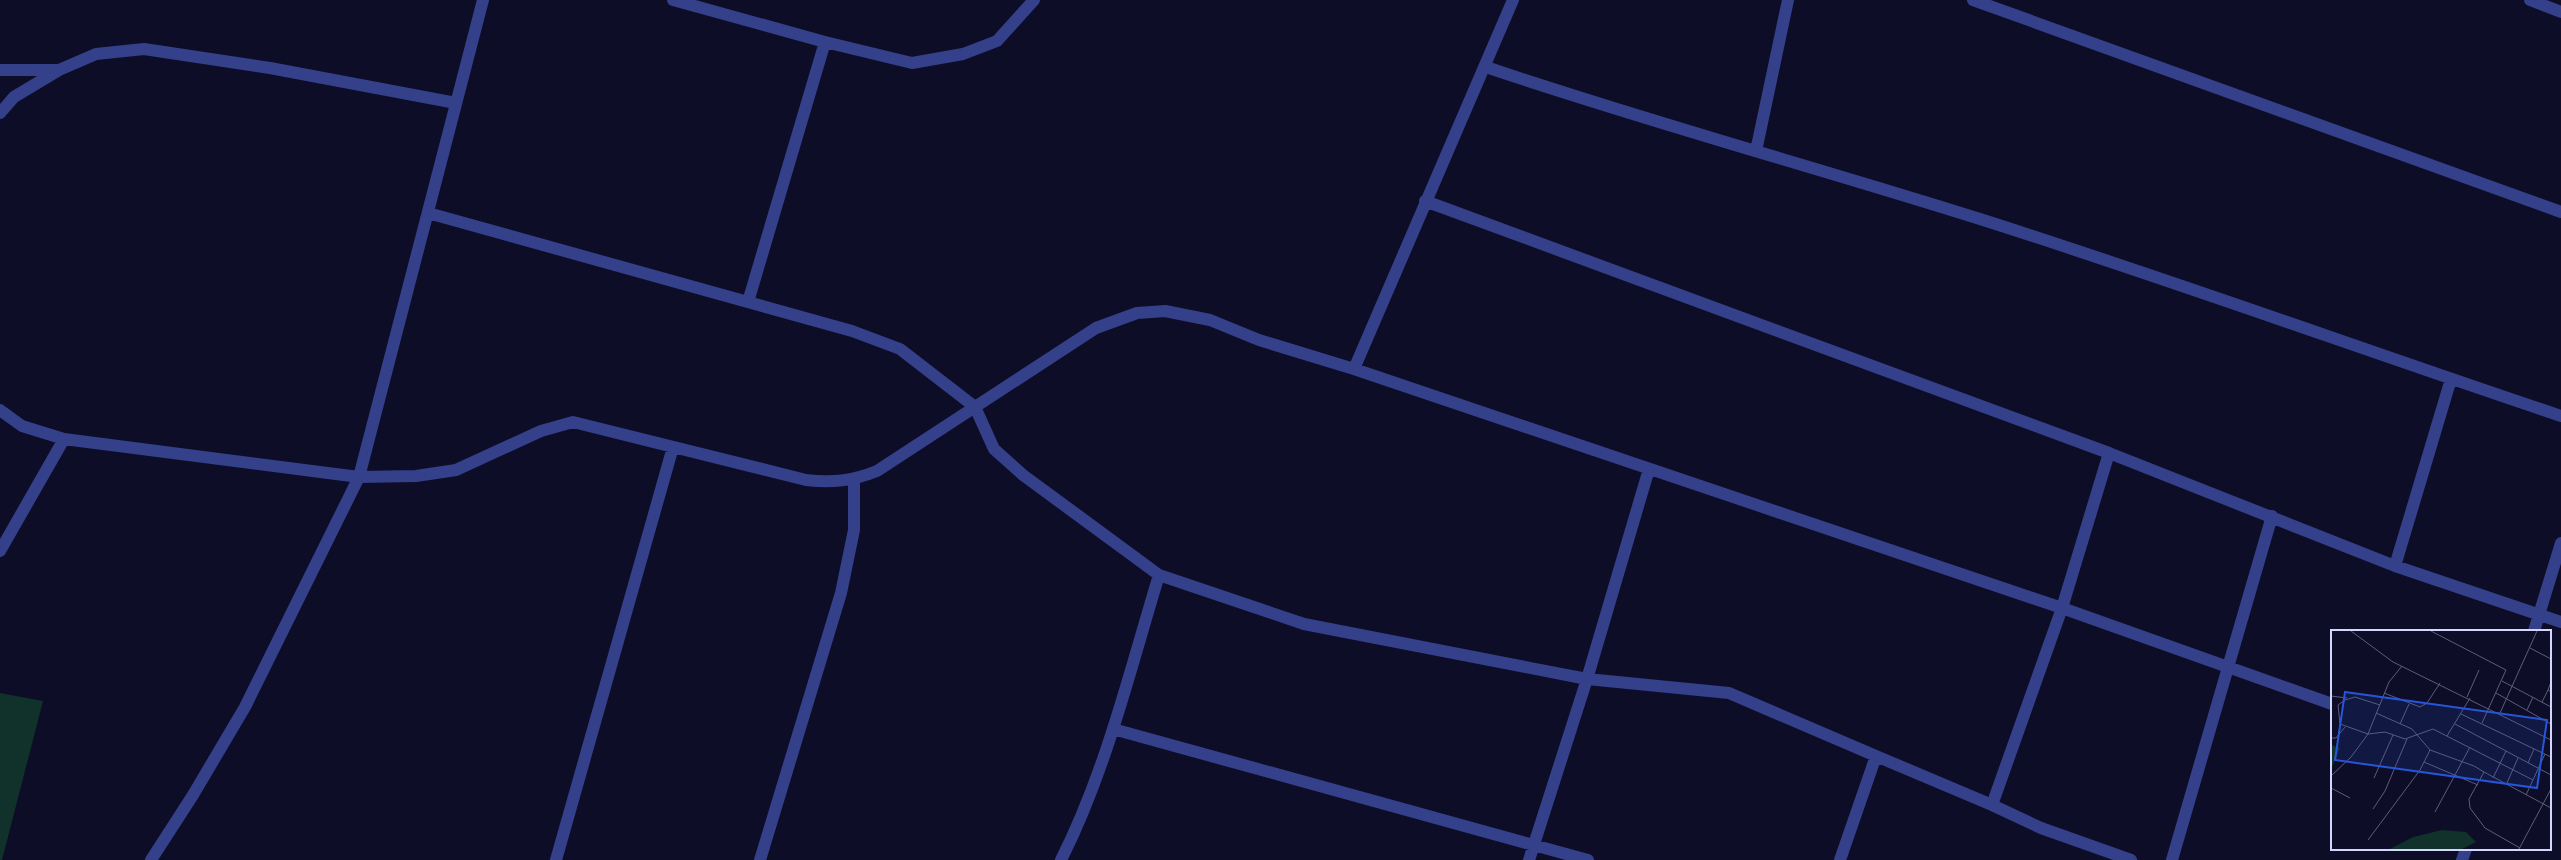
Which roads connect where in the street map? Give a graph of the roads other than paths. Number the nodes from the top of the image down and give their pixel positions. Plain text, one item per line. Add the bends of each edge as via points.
1 (483, 0) edge
2 (673, 0) edge
3 (1034, 0) edge
4 (1513, 0) edge
5 (1788, 0) edge
6 (1973, 0) edge
7 (2530, 0) edge
8 (2560, 10) edge
9 (824, 42) junction
10 (1486, 67) junction
11 (0, 70) edge
12 (58, 70) junction
13 (456, 103) junction
14 (0, 113) edge
15 (1756, 151) junction
16 (1425, 201) junction
17 (2561, 212) edge
18 (428, 214) junction
19 (748, 302) junction
20 (1354, 369) junction
21 (2451, 379) junction
22 (975, 407) junction
23 (0, 410) edge
24 (2561, 416) edge
25 (64, 439) junction
26 (673, 447) junction
27 (2109, 453) junction
28 (1649, 469) junction
29 (359, 477) junction
30 (854, 480) junction
31 (2272, 516) junction
32 (2561, 543) edge
33 (0, 550) edge
34 (2395, 566) junction
35 (1159, 575) junction
36 (2062, 608) junction
37 (2539, 614) junction
38 (2561, 622) edge
39 (2534, 630) edge
40 (2228, 665) junction
41 (1587, 679) junction
42 (2331, 704) edge
43 (1112, 729) junction
44 (1876, 756) junction
45 (1992, 804) junction
46 (1535, 845) junction
47 (2466, 850) edge
48 (151, 860) edge
49 (556, 860) edge
50 (760, 860) edge
51 (1061, 860) edge
52 (1529, 860) edge
53 (1588, 860) edge
54 (1840, 860) edge
55 (2130, 860) edge
56 (2172, 860) edge
57 (2462, 860) edge

1 - 13 street
2 - 9 street
3 - 9 street via 997,41 963,54 912,63
4 - 10 street
5 - 15 street
6 - 17 street
7 - 8 street
9 - 19 street
10 - 15 street via 1673,128
10 - 16 street
11 - 12 street
12 - 13 street via 96,54 144,49 270,68
12 - 14 street via 14,97
13 - 18 street
15 - 21 street via 1980,220
16 - 20 street
16 - 27 street
18 - 19 street
18 - 29 street
19 - 22 street via 852,331 900,349
20 - 22 street via 1259,340 1210,320 1164,311 1136,313 1096,328
20 - 28 street
21 - 24 street
21 - 34 street
22 - 30 street via 877,471
22 - 35 street via 994,449 1023,475
23 - 25 street via 22,426
25 - 29 street
25 - 33 street
26 - 29 street via 573,422 535,434 456,470 416,476
26 - 30 street via 806,480 830,483
26 - 49 street
27 - 31 street
27 - 36 street
28 - 36 street
28 - 41 street
29 - 48 street via 245,706
30 - 50 street via 854,530 841,593
31 - 34 street
31 - 40 street
32 - 37 street
34 - 37 street
35 - 41 street via 1304,624
35 - 43 street
36 - 40 street
36 - 45 street
37 - 38 street
37 - 39 street
40 - 42 street
40 - 56 street
41 - 44 street via 1729,692
41 - 46 street
43 - 46 street
43 - 51 street via 1074,834
44 - 45 street
44 - 54 street
45 - 55 street via 2041,828
46 - 52 street
46 - 53 street
47 - 57 street

